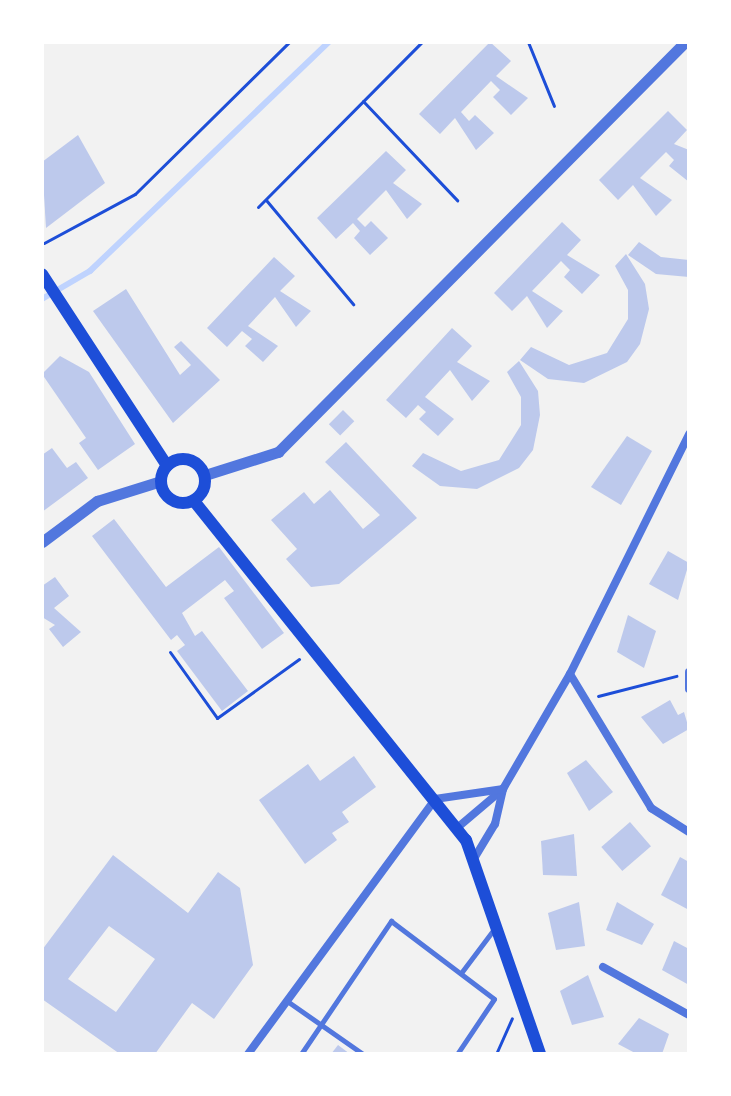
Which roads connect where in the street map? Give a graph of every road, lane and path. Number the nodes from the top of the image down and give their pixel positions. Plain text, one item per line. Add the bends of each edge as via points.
1 (289, 42) edge
2 (422, 42) edge
3 (528, 42) edge
4 (685, 42) edge
5 (363, 101) junction
6 (554, 106) dead end
7 (266, 200) junction
8 (457, 200) dead end
9 (258, 207) dead end
10 (44, 243) edge
11 (42, 274) edge
12 (353, 304) dead end
13 (689, 434) edge
14 (167, 466) junction
15 (205, 475) junction
16 (161, 481) junction
17 (194, 501) junction
18 (42, 542) edge
19 (170, 652) dead end
20 (305, 654) dead end
21 (688, 672) edge
22 (570, 674) junction
23 (689, 689) edge
24 (590, 699) junction
25 (503, 789) junction
26 (435, 799) junction
27 (457, 828) junction
28 (689, 832) edge
29 (475, 857) junction
30 (497, 926) junction
31 (603, 967) dead end
32 (461, 973) junction
33 (287, 1001) junction
34 (689, 1015) edge
35 (515, 1017) dead end
36 (321, 1024) junction
37 (248, 1054) edge
38 (301, 1054) edge
39 (363, 1054) edge
40 (457, 1054) edge
41 (496, 1054) edge
42 (540, 1054) edge

1 - 10 path via 135,194
2 - 5 path
3 - 6 path
4 - 15 street via 278,452
5 - 7 path
5 - 8 path
7 - 9 path
7 - 12 path
11 - 14 main road
13 - 22 street
14 - 15 main road via 189,460
14 - 16 main road
15 - 17 main road
16 - 17 main road via 169,499
16 - 18 street via 97,501
17 - 26 main road
19 - 20 path via 217,718
21 - 23 street
21 - 24 path
22 - 24 street
22 - 25 street
24 - 28 street via 651,808
25 - 26 street
25 - 27 street
25 - 29 street via 495,824
26 - 27 main road
26 - 33 street
27 - 29 main road
29 - 30 main road
30 - 32 lane
30 - 42 main road
31 - 34 street
32 - 36 lane via 391,921
32 - 40 lane via 494,999
33 - 36 lane
33 - 37 street
35 - 41 path via 507,1020
36 - 38 lane
36 - 39 lane

